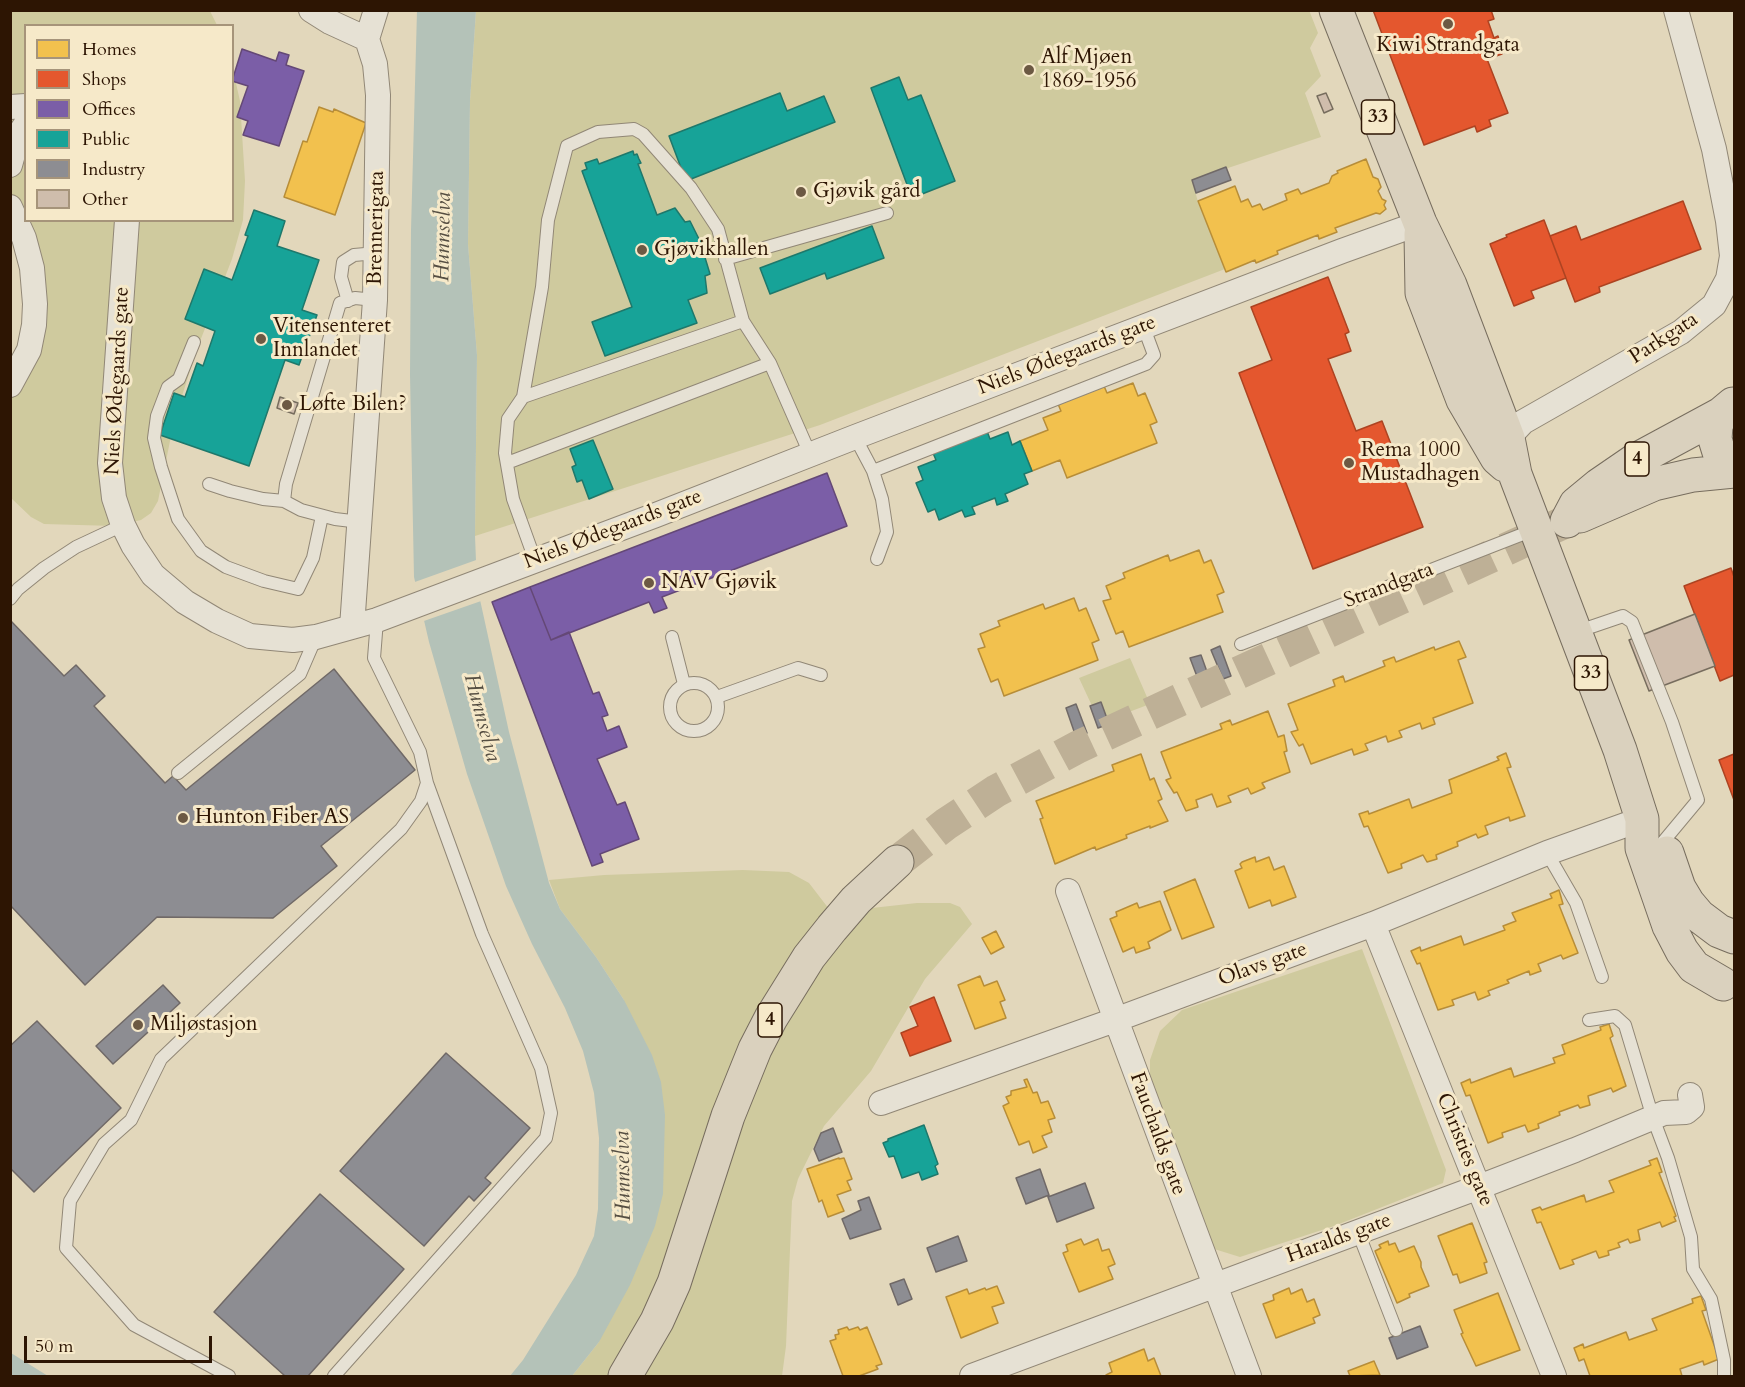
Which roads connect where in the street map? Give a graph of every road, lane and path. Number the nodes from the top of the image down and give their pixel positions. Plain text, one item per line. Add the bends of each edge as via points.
1 (310, 10) edge
2 (376, 10) edge
3 (1336, 10) edge
4 (1676, 10) edge
5 (367, 39) junction
6 (24, 127) edge
7 (10, 165) edge
8 (10, 207) edge
9 (887, 213) dead end
10 (127, 222) edge
11 (1420, 224) junction
12 (377, 253) junction
13 (725, 259) junction
14 (375, 300) junction
15 (348, 301) junction
16 (743, 321) junction
17 (1144, 328) junction
18 (194, 342) dead end
19 (770, 363) junction
20 (10, 384) edge
21 (523, 397) junction
22 (1728, 408) edge
23 (855, 437) junction
24 (1509, 438) junction
25 (810, 454) junction
26 (507, 464) junction
27 (1734, 470) edge
28 (873, 471) junction
29 (1515, 474) junction
30 (209, 484) dead end
31 (284, 501) junction
32 (322, 516) junction
33 (360, 522) junction
34 (123, 525) junction
35 (1537, 529) junction
36 (877, 559) dead end
37 (535, 560) junction
38 (10, 599) edge
39 (376, 620) junction
40 (352, 627) junction
41 (1575, 632) junction
42 (672, 637) dead end
43 (316, 638) junction
44 (1241, 644) dead end
45 (821, 675) dead end
46 (684, 684) junction
47 (717, 697) junction
48 (178, 773) dead end
49 (427, 783) junction
50 (1653, 830) junction
51 (1547, 853) junction
52 (897, 862) tunnel mouth
53 (1068, 891) dead end
54 (1373, 924) junction
55 (1734, 937) edge
56 (1734, 946) edge
57 (1602, 977) dead end
58 (1731, 999) edge
59 (1115, 1020) junction
60 (1589, 1020) dead end
61 (1690, 1095) dead end
62 (881, 1103) dead end
63 (1653, 1118) junction
64 (1479, 1187) junction
65 (1358, 1232) junction
66 (1214, 1286) junction
67 (1396, 1330) dead end
68 (229, 1377) edge
69 (334, 1377) edge
70 (625, 1377) edge
71 (972, 1377) edge
72 (1249, 1377) edge
73 (1554, 1377) edge
74 (1724, 1377) edge

1 - 5 street
2 - 5 street
3 - 11 main road, 33
4 - 24 street, Parkgata via 1714,149 1728,220 1732,256 1728,279 1714,305 1681,332 1523,423
5 - 12 street, Brennerigata via 375,64 378,95
6 - 7 street
8 - 20 street via 32,268 34,325 29,350
9 - 13 lane
10 - 34 street, Niels Ødegaards gate via 110,463 114,498
11 - 17 street, Niels Ødegaards gate
11 - 24 main road, 33 via 1450,285
11 - 29 main road, 33 via 1422,293 1426,304 1463,400 1497,458
12 - 14 street, Brennerigata
12 - 15 lane via 354,255 343,262 340,277
13 - 16 lane
13 - 21 lane via 718,229 691,188 643,134 634,129 598,132 567,146 548,220 542,287
14 - 15 lane
14 - 33 street, Brennerigata
15 - 31 lane via 340,303 333,322
16 - 19 lane
16 - 21 lane
17 - 23 street, Niels Ødegaards gate
17 - 28 lane via 1154,355 1146,364
18 - 32 lane via 179,379 168,387 154,438 178,519 201,551 226,567 298,589 313,558
19 - 25 lane
19 - 26 lane
21 - 26 lane via 508,419
22 - 27 main road, 4 via 1716,426 1715,439 1719,452
22 - 27 main road, 4 via 1599,485 1576,504 1567,521 1654,484
23 - 25 street, Niels Ødegaards gate
23 - 28 lane
24 - 29 main road, 33
25 - 37 street, Niels Ødegaards gate
26 - 37 lane via 513,500
28 - 36 lane via 887,532
29 - 35 main road, 33
30 - 31 lane
31 - 32 lane
32 - 33 lane
33 - 40 street, Brennerigata
34 - 38 lane via 76,547 44,568
34 - 43 street, Niels Ødegaards gate via 153,575 184,602 250,636
35 - 41 main road, 33
35 - 44 lane, Strandgata
37 - 39 street, Niels Ødegaards gate
39 - 40 street, Niels Ødegaards gate
39 - 49 lane via 374,658 420,752
40 - 43 street, Niels Ødegaards gate
41 - 50 main road, 33
41 - 50 lane via 1623,616 1632,622 1672,722 1698,800
42 - 46 lane
43 - 48 lane via 300,674
45 - 47 lane via 798,668
46 - 47 lane via 704,684
46 - 47 lane via 671,697 669,709 677,725 693,732 713,723 719,707
49 - 68 lane via 421,801 401,829 161,1059 131,1120 104,1144 70,1201 66,1248 126,1316
49 - 69 lane via 482,934 541,1068 551,1113 546,1138
50 - 51 street, Olavs gate
50 - 55 main road, 33 via 1688,903 1719,931
50 - 58 main road, 33 via 1642,848 1669,926 1694,967
51 - 54 street, Olavs gate
51 - 57 lane via 1576,903
52 - 70 main road, 4 via 832,928 803,965 771,1018 728,1116 674,1283
53 - 59 street, Fauchalds gate
54 - 59 street, Olavs gate
54 - 64 street, Christies gate
56 - 58 main road, 33 via 1722,971
59 - 62 street, Olavs gate
59 - 66 street, Fauchalds gate
60 - 63 lane via 1615,1016 1625,1025
61 - 63 street, Haralds gate via 1692,1107 1686,1112
63 - 64 street, Haralds gate
63 - 74 lane via 1691,1237 1693,1269 1711,1299
64 - 65 street, Haralds gate
64 - 73 street, Christies gate
65 - 66 street, Haralds gate
65 - 67 lane
66 - 71 street, Haralds gate
66 - 72 street, Fauchalds gate

